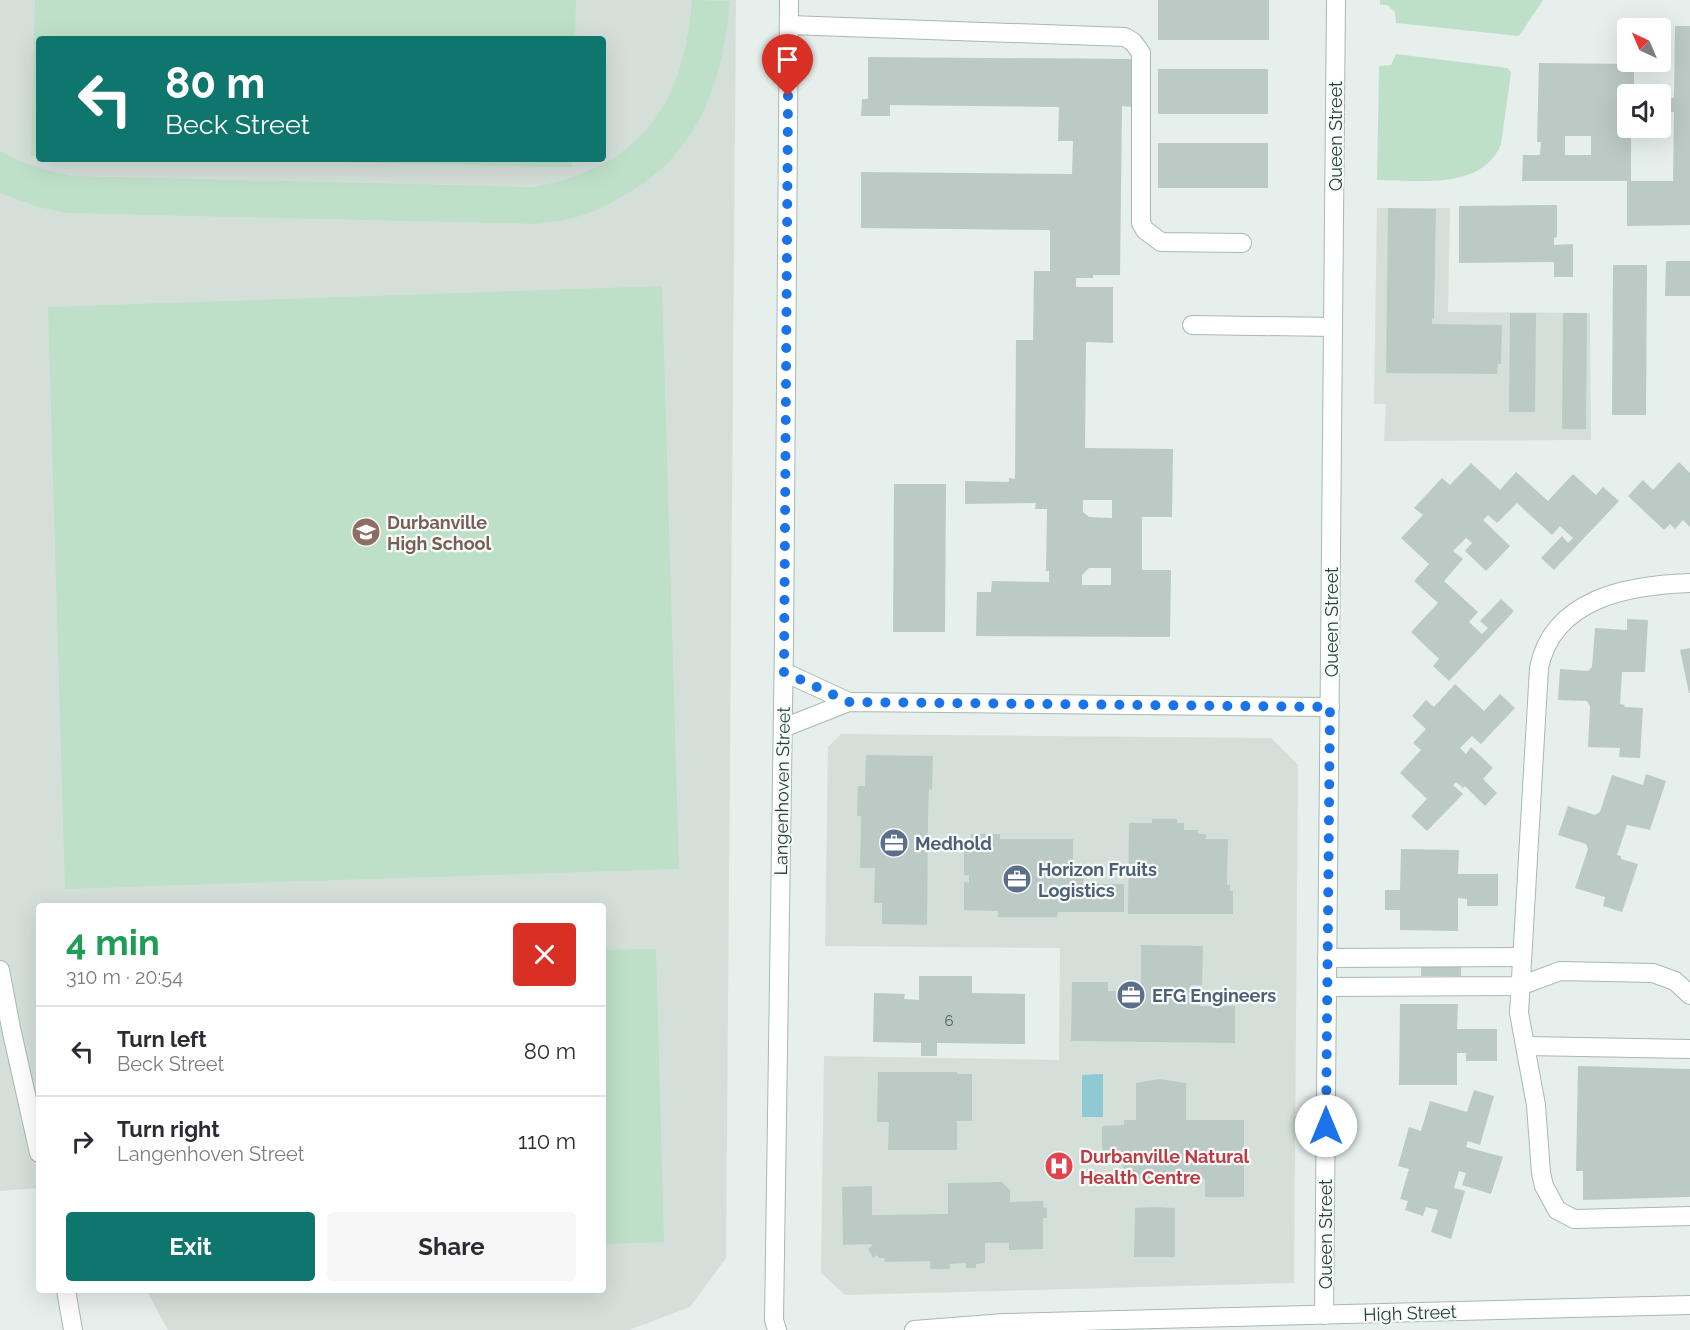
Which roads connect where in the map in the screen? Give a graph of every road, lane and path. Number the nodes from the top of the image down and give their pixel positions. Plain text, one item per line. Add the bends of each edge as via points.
1 (789, 0) edge
2 (1336, 0) edge
3 (789, 25) junction
4 (1242, 243) dead end
5 (1192, 325) dead end
6 (1333, 327) junction
7 (1690, 583) edge
8 (784, 672) junction
9 (849, 702) junction
10 (1330, 707) junction
11 (783, 728) junction
12 (1521, 957) junction
13 (1327, 958) junction
14 (0, 970) edge
15 (1520, 986) junction
16 (1327, 987) junction
17 (1690, 995) edge
18 (1527, 1046) junction
19 (1690, 1049) edge
20 (36, 1140) edge
21 (1690, 1216) edge
22 (67, 1293) edge
23 (1690, 1305) edge
24 (1324, 1315) junction
25 (73, 1330) edge
26 (777, 1330) edge
27 (914, 1330) edge

1 - 3 street, Langenhoven Street
2 - 6 street, Queen Street
3 - 4 street via 1125,37 1141,53 1141,223 1161,242
3 - 8 street, Langenhoven Street
5 - 6 street
6 - 10 street, Queen Street
7 - 12 street via 1659,584 1595,600 1567,618 1542,651
8 - 9 street
8 - 11 street, Langenhoven Street
9 - 10 street
9 - 11 street
10 - 13 street, Queen Street
11 - 26 street, Langenhoven Street via 774,1320
12 - 13 street
12 - 15 street
13 - 16 street, Queen Street
14 - 20 street
15 - 16 street
15 - 17 street via 1560,971 1653,973 1675,981
15 - 18 street via 1519,1013
16 - 24 street, Queen Street
18 - 19 street
18 - 21 street via 1541,1173 1557,1210 1574,1219
22 - 25 street
23 - 24 street, High Street
24 - 27 street, High Street via 1004,1323

